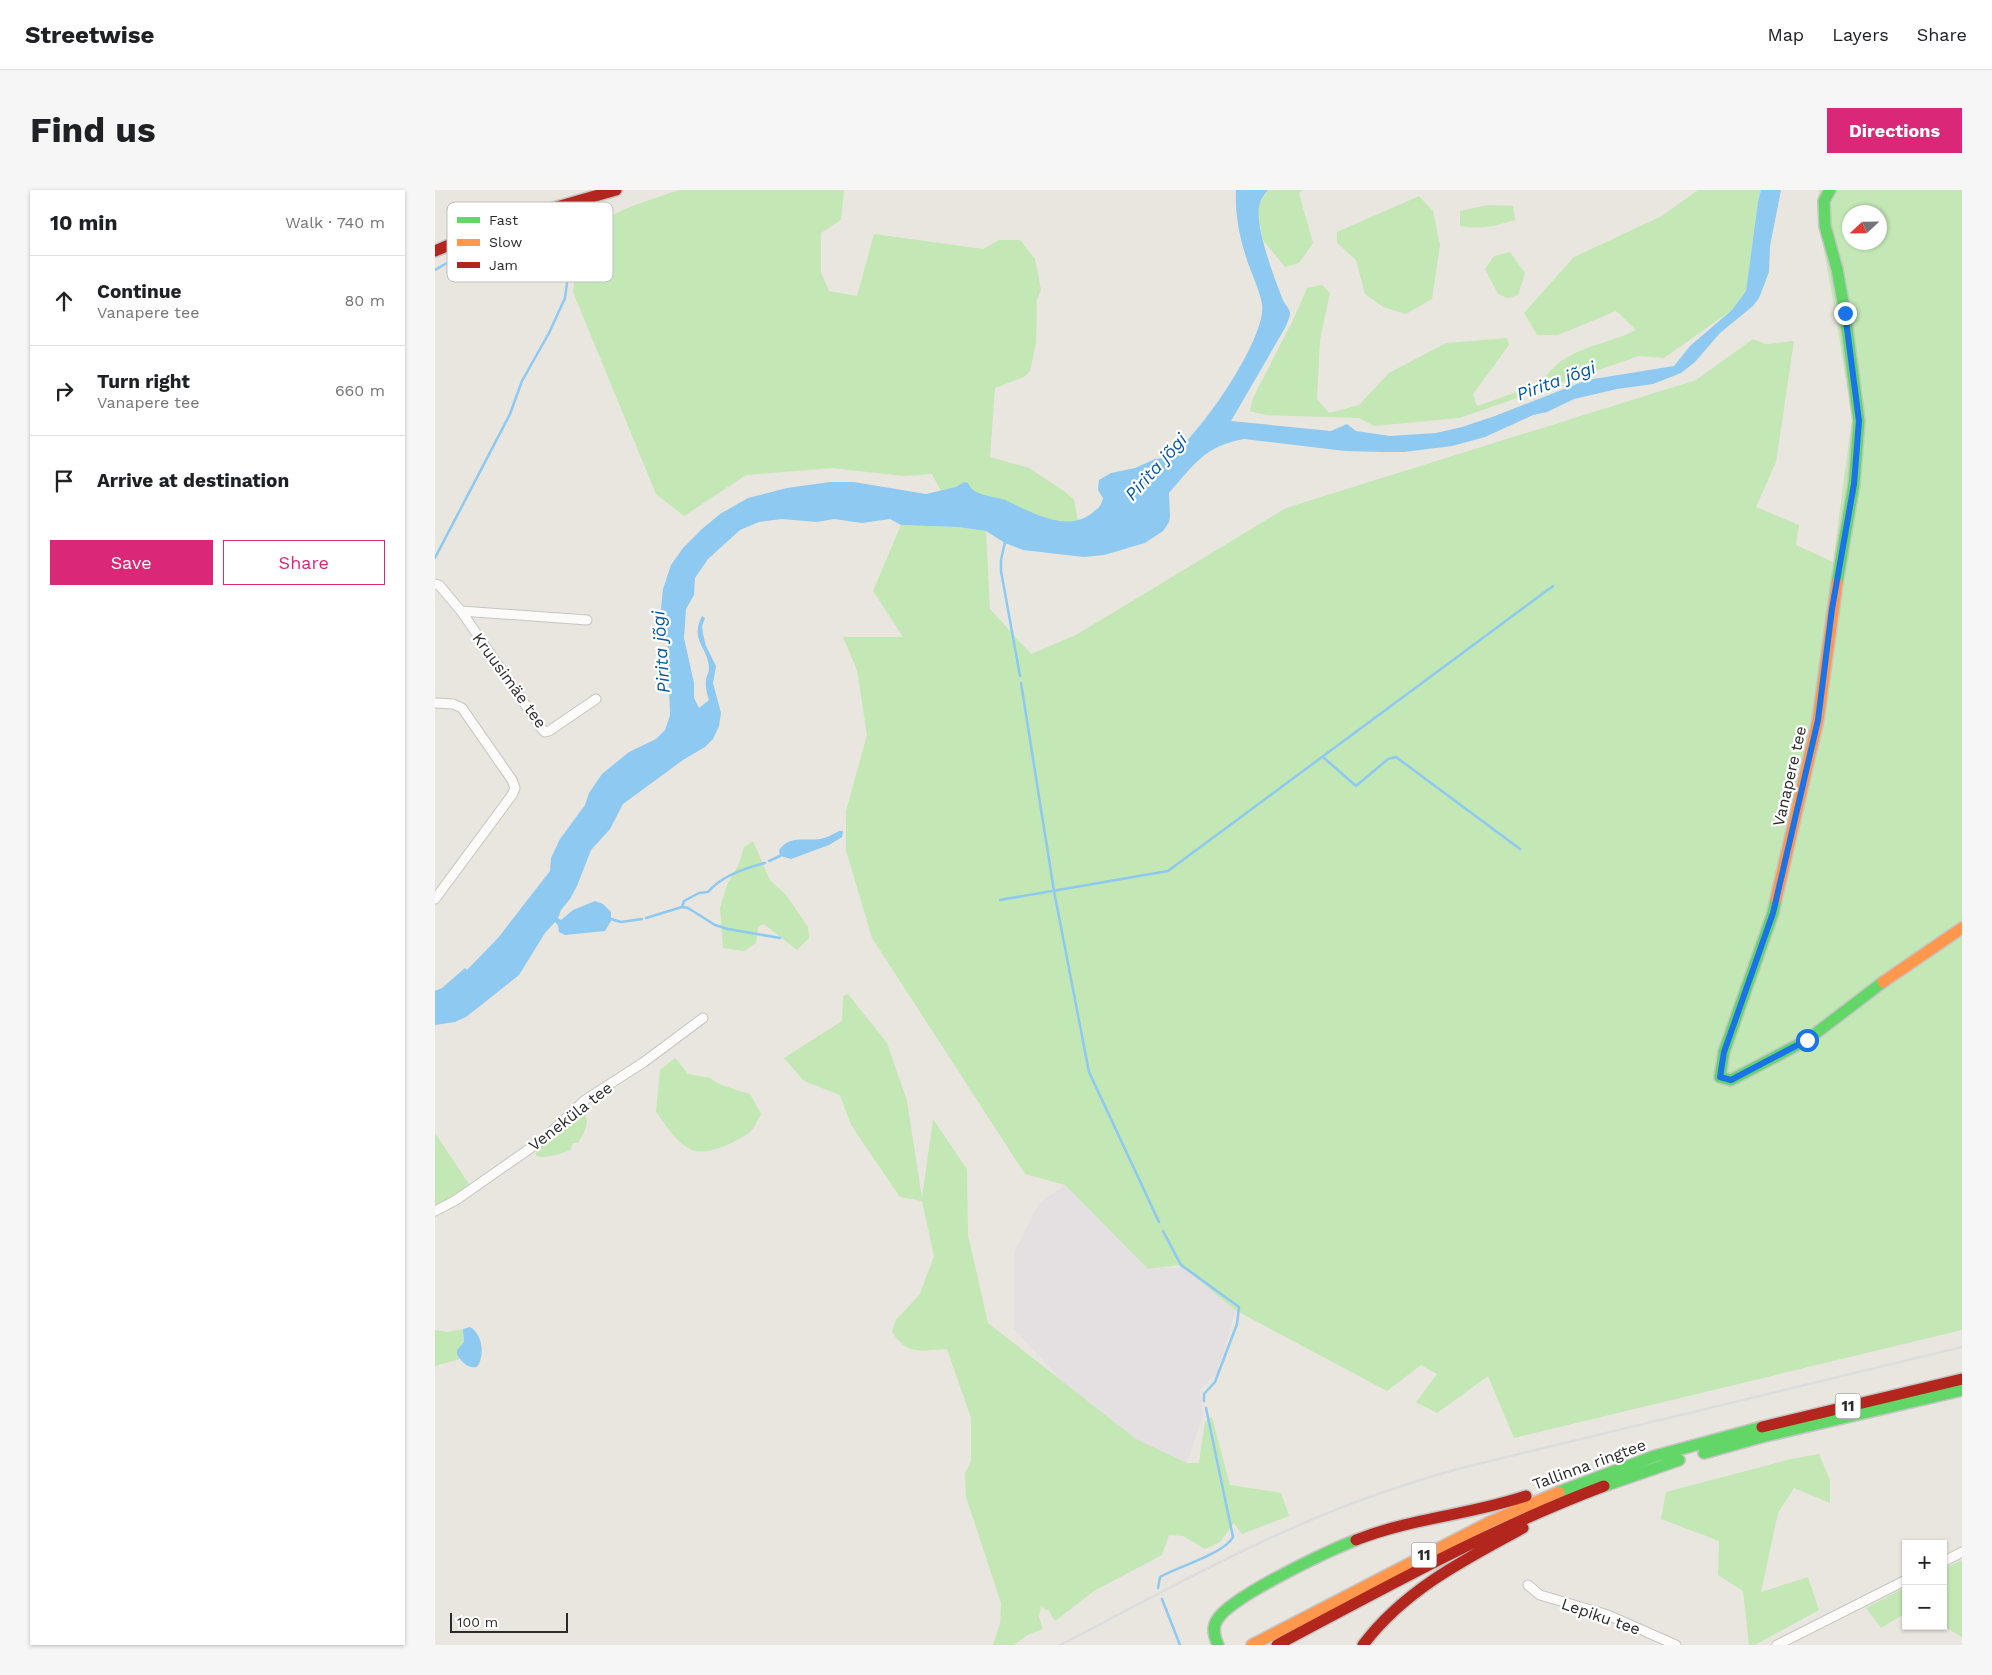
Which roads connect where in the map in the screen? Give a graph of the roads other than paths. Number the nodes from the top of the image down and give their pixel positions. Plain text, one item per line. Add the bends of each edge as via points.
1 (616, 190) edge
2 (1830, 190) edge
3 (574, 202) edge
4 (447, 245) edge
5 (435, 251) edge
6 (435, 584) edge
7 (461, 611) junction
8 (587, 620) dead end
9 (596, 699) dead end
10 (435, 703) edge
11 (435, 899) edge
12 (1962, 928) edge
13 (703, 1018) dead end
14 (435, 1211) edge
15 (1962, 1387) edge
16 (1601, 1476) junction
17 (1613, 1483) junction
18 (1962, 1552) edge
19 (1947, 1560) edge
20 (1902, 1582) edge
21 (1528, 1585) dead end
22 (1218, 1645) edge
23 (1252, 1645) edge
24 (1277, 1645) edge
25 (1363, 1645) edge
26 (1676, 1645) edge
27 (1777, 1645) edge

1 - 3 main road
2 - 12 main road, Vanapere tee via 1824,201 1825,226 1845,313 1859,421 1854,484 1832,609 1818,720 1773,913 1724,1052 1720,1077 1731,1080 1807,1040 1904,966
4 - 5 main road
6 - 7 street, Kruusimäe tee
7 - 8 street
7 - 9 street, Kruusimäe tee via 545,732
10 - 11 street via 462,708 513,780 515,788
13 - 14 street, Veneküla tee via 585,1100 545,1138
15 - 16 main road, Tallinna ringtee / 11 via 1735,1433 1655,1456
15 - 17 main road, Tallinna ringtee / 11 via 1723,1447
16 - 22 main road via 1583,1476 1519,1499 1391,1528 1335,1549 1225,1610 1214,1625 1214,1638
16 - 23 main road, Tallinna ringtee / 11 via 1490,1522
17 - 24 main road, Tallinna ringtee / 11 via 1492,1533
17 - 25 main road via 1599,1495 1519,1530 1425,1585 1387,1615
18 - 19 street
20 - 27 street
21 - 26 street, Lepiku tee via 1540,1595 1608,1615

